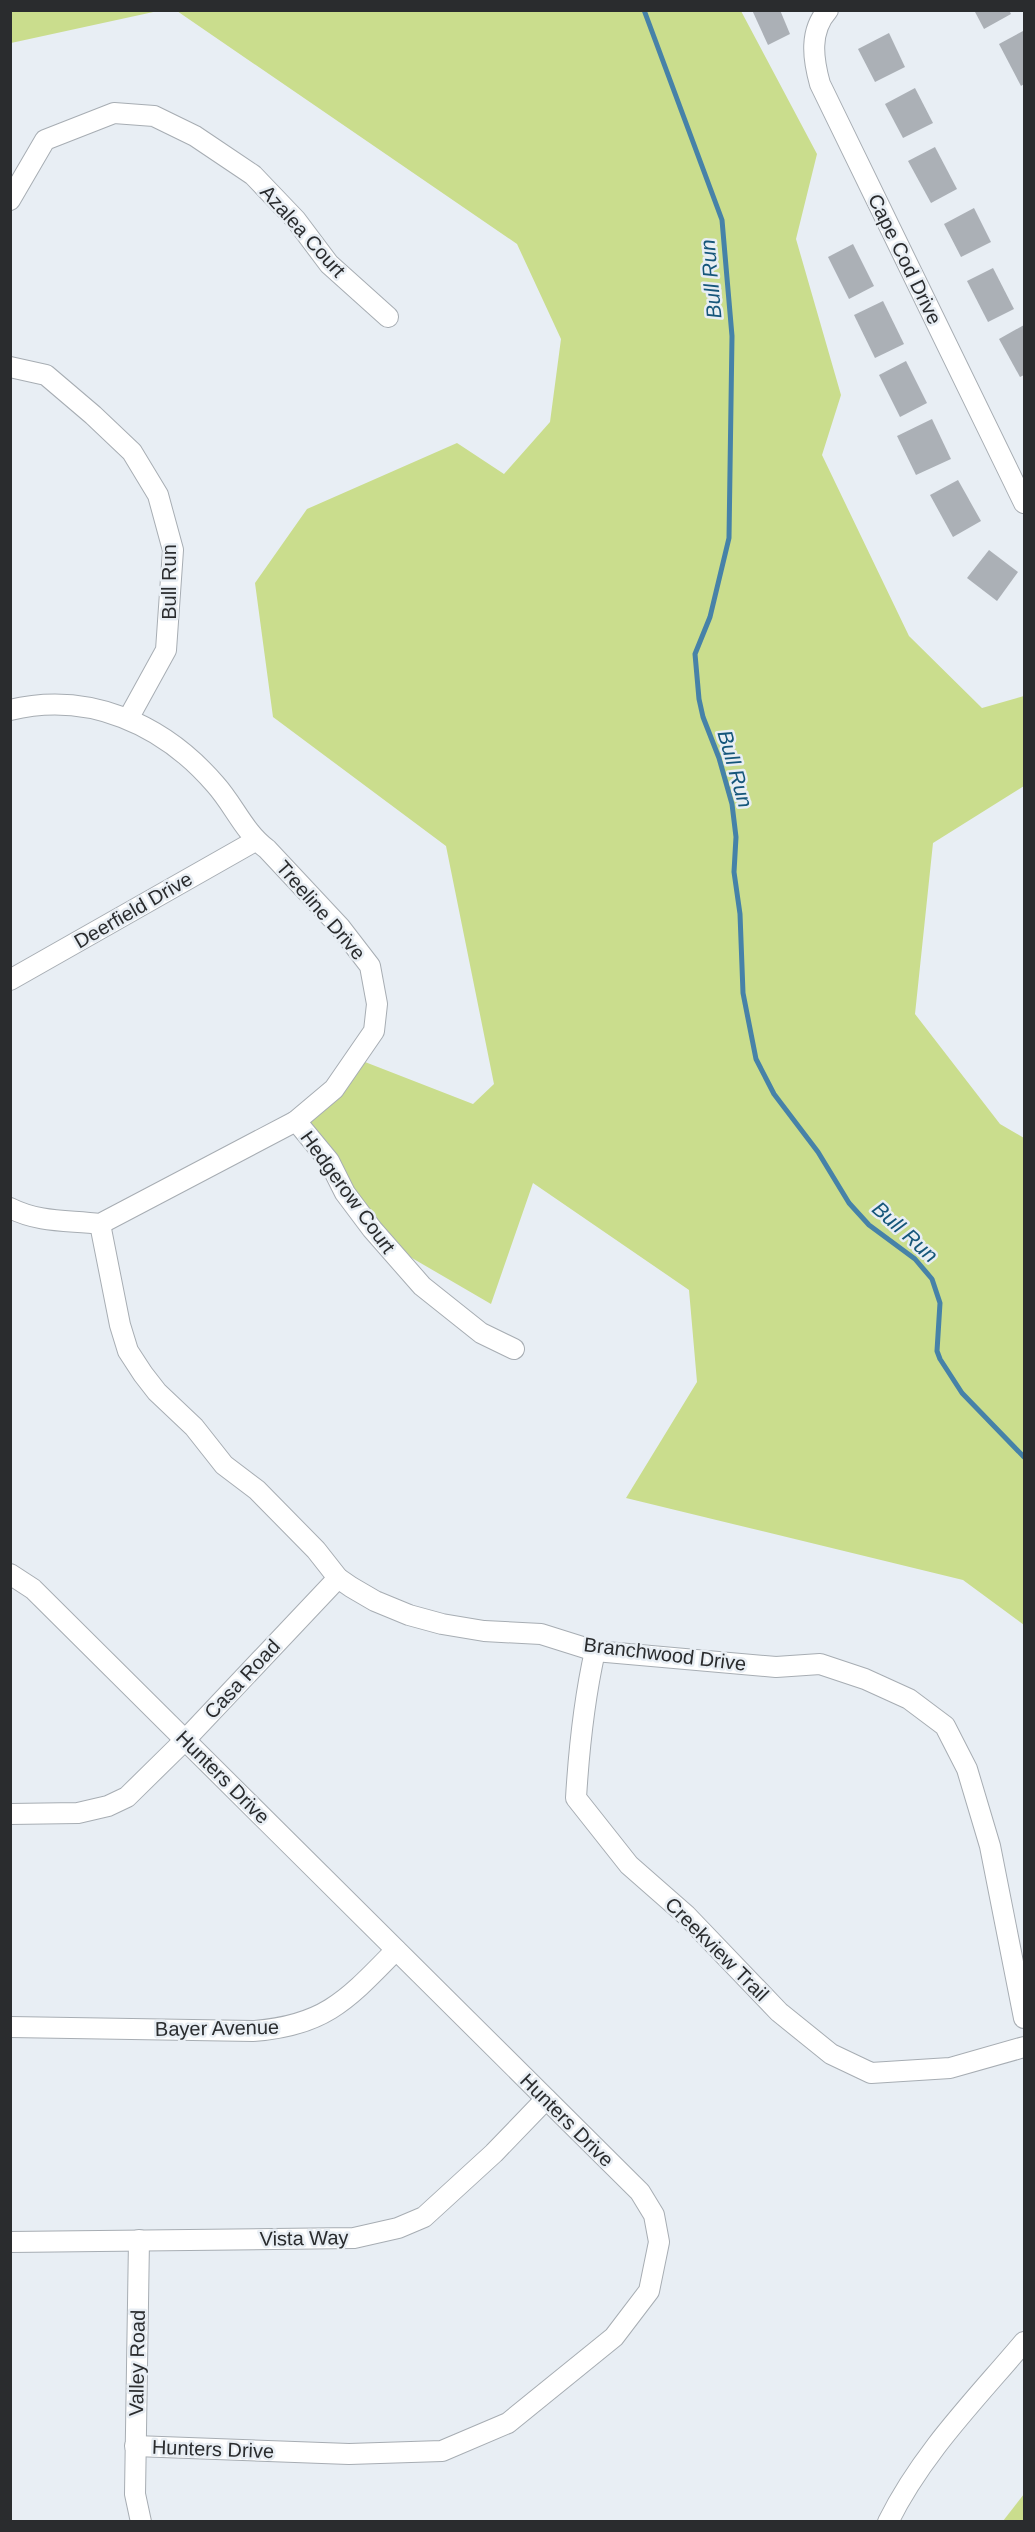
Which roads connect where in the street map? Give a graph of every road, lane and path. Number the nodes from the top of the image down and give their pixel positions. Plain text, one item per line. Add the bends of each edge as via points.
1 (828, 10) edge
2 (10, 200) edge
3 (388, 317) dead end
4 (10, 367) edge
5 (1024, 503) edge
6 (10, 711) edge
7 (128, 719) junction
8 (255, 841) junction
9 (10, 980) edge
10 (296, 1121) junction
11 (10, 1208) edge
12 (100, 1224) junction
13 (514, 1349) dead end
14 (10, 1574) edge
15 (338, 1578) junction
16 (595, 1650) junction
17 (185, 1740) junction
18 (10, 1814) edge
19 (396, 1950) junction
20 (1024, 2018) edge
21 (10, 2027) edge
22 (1024, 2047) edge
23 (546, 2099) junction
24 (139, 2240) junction
25 (10, 2242) edge
26 (1024, 2342) edge
27 (135, 2446) junction
28 (141, 2522) edge
29 (888, 2522) edge

1 - 5 street, Cape Cod Drive via 816,29 814,43 820,84
2 - 3 street, Azalea Court via 45,140 114,113 154,116 195,136 253,175 296,220 329,264
4 - 7 street, Bull Run via 46,375 93,415 132,452 158,495 173,550 166,650
6 - 7 street, Treeline Drive via 37,704 83,706
7 - 8 street, Treeline Drive via 175,746 216,784
8 - 9 street, Deerfield Drive
8 - 10 street, Treeline Drive via 340,927 370,966 377,1004 374,1031 351,1066 334,1089
10 - 12 street, Treeline Drive
10 - 13 street, Hedgerow Court via 329,1161 345,1193 372,1229 422,1286 481,1333
11 - 12 street via 39,1220
12 - 15 street, Branchwood Drive via 120,1325 128,1351 143,1374 224,1465 257,1490
14 - 17 street, Hunters Drive via 33,1589
15 - 16 street, Branchwood Drive via 375,1601 409,1615 484,1631 541,1634
15 - 17 street, Casa Road
16 - 20 street, Branchwood Drive via 776,1667 820,1664 865,1678 909,1699 945,1726 966,1769 990,1846
16 - 22 street, Creekview Trail via 579,1741 576,1798 629,1865 686,1915 779,2012 831,2054 871,2073 950,2068
17 - 18 street, Casa Road via 127,1797 108,1806 78,1813
17 - 19 street, Hunters Drive
19 - 21 street, Bayer Avenue via 365,1982 322,2015 282,2029
19 - 23 street, Hunters Drive
23 - 24 street, Vista Way via 453,2192 424,2217 398,2228 354,2238
23 - 27 street, Hunters Drive via 640,2192 654,2216 659,2242 650,2291 614,2337 508,2423 442,2451 349,2454
24 - 25 street, Vista Way
24 - 27 street, Valley Road
26 - 29 street via 962,2412 900,2496
27 - 28 street, Valley Road via 135,2494

